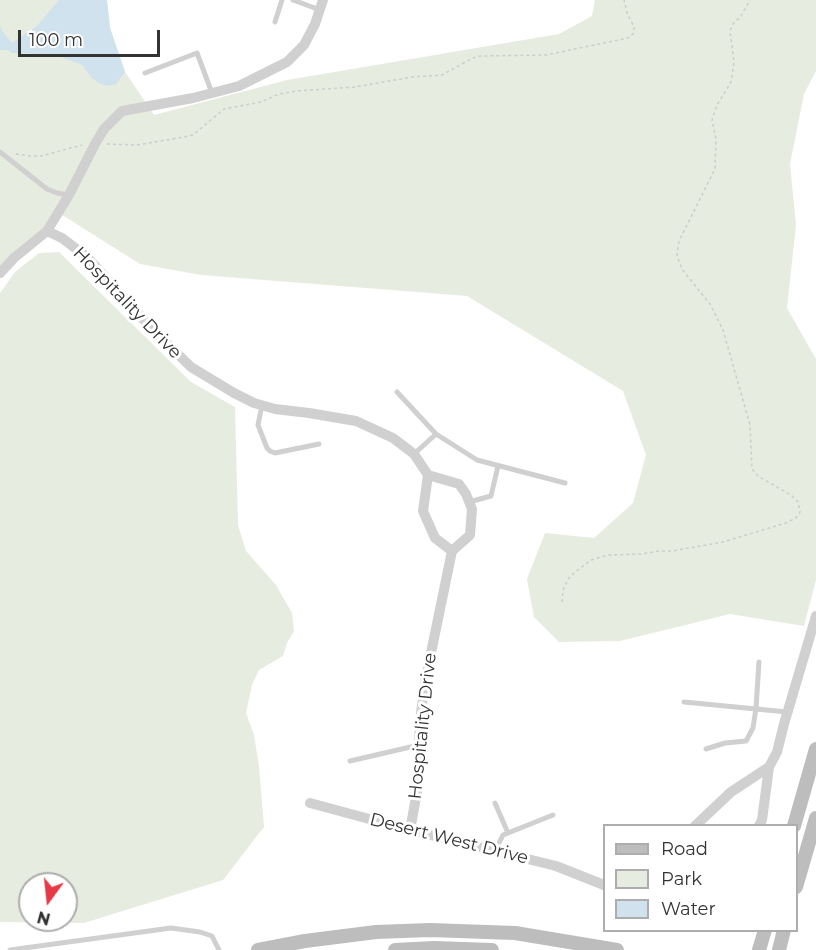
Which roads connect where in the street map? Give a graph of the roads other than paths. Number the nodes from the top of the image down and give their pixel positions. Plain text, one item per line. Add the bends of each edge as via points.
1 (282, 0) edge
2 (293, 0) edge
3 (322, 5) edge
4 (274, 22) dead end
5 (145, 73) dead end
6 (212, 93) junction
7 (0, 152) edge
8 (69, 195) junction
9 (47, 231) junction
10 (0, 273) edge
11 (397, 392) dead end
12 (262, 405) junction
13 (436, 434) junction
14 (319, 444) dead end
15 (414, 454) junction
16 (498, 466) junction
17 (428, 475) junction
18 (565, 483) dead end
19 (469, 502) junction
20 (452, 551) junction
21 (816, 616) edge
22 (759, 662) dead end
23 (684, 702) dead end
24 (756, 708) junction
25 (788, 712) junction
26 (419, 745) junction
27 (706, 749) dead end
28 (816, 749) edge
29 (350, 761) dead end
30 (769, 767) junction
31 (310, 803) dead end
32 (495, 803) dead end
33 (553, 815) dead end
34 (816, 818) edge
35 (696, 824) edge
36 (760, 824) edge
37 (794, 824) edge
38 (410, 830) junction
39 (508, 833) junction
40 (495, 851) junction
41 (603, 874) edge
42 (587, 877) junction
43 (798, 881) edge
44 (603, 885) edge
45 (764, 932) edge
46 (784, 932) edge
47 (10, 950) edge
48 (219, 950) edge
49 (258, 950) edge
50 (395, 950) edge
51 (492, 950) edge
52 (617, 950) edge
53 (759, 950) edge
54 (779, 950) edge

1 - 4 lane
2 - 3 lane
3 - 6 street via 304,45 287,62 239,86
5 - 6 lane via 197,53
6 - 8 street via 122,111 104,129
7 - 8 lane via 47,189
8 - 9 street
9 - 10 street
9 - 12 street, Hospitality Drive via 87,257 191,367
11 - 13 lane
12 - 14 lane via 258,425 270,451
12 - 15 street, Hospitality Drive via 356,421 393,438
13 - 15 lane
13 - 16 lane via 477,460
15 - 17 street, Hospitality Drive
16 - 18 lane
16 - 19 lane via 491,496
17 - 19 street via 459,484
17 - 20 street via 423,511 435,538
19 - 20 street, Hospitality Drive via 470,535
20 - 26 street, Hospitality Drive via 425,682
21 - 25 street
22 - 24 lane
23 - 24 lane
24 - 25 lane
24 - 27 lane via 746,741
25 - 30 street
26 - 29 lane
26 - 38 street, Hospitality Drive
28 - 37 main road
30 - 35 street via 730,792
30 - 36 street
31 - 38 street, Desert West Drive
32 - 39 lane
33 - 39 lane
34 - 43 main road
38 - 40 street, Desert West Drive
39 - 40 lane
40 - 42 street, Desert West Drive
41 - 42 street, Desert West Drive
42 - 44 street, Desert West Drive
45 - 53 main road
46 - 54 main road
47 - 48 lane via 171,928 212,936
49 - 52 main road via 364,934 430,930 515,933
50 - 51 main road

